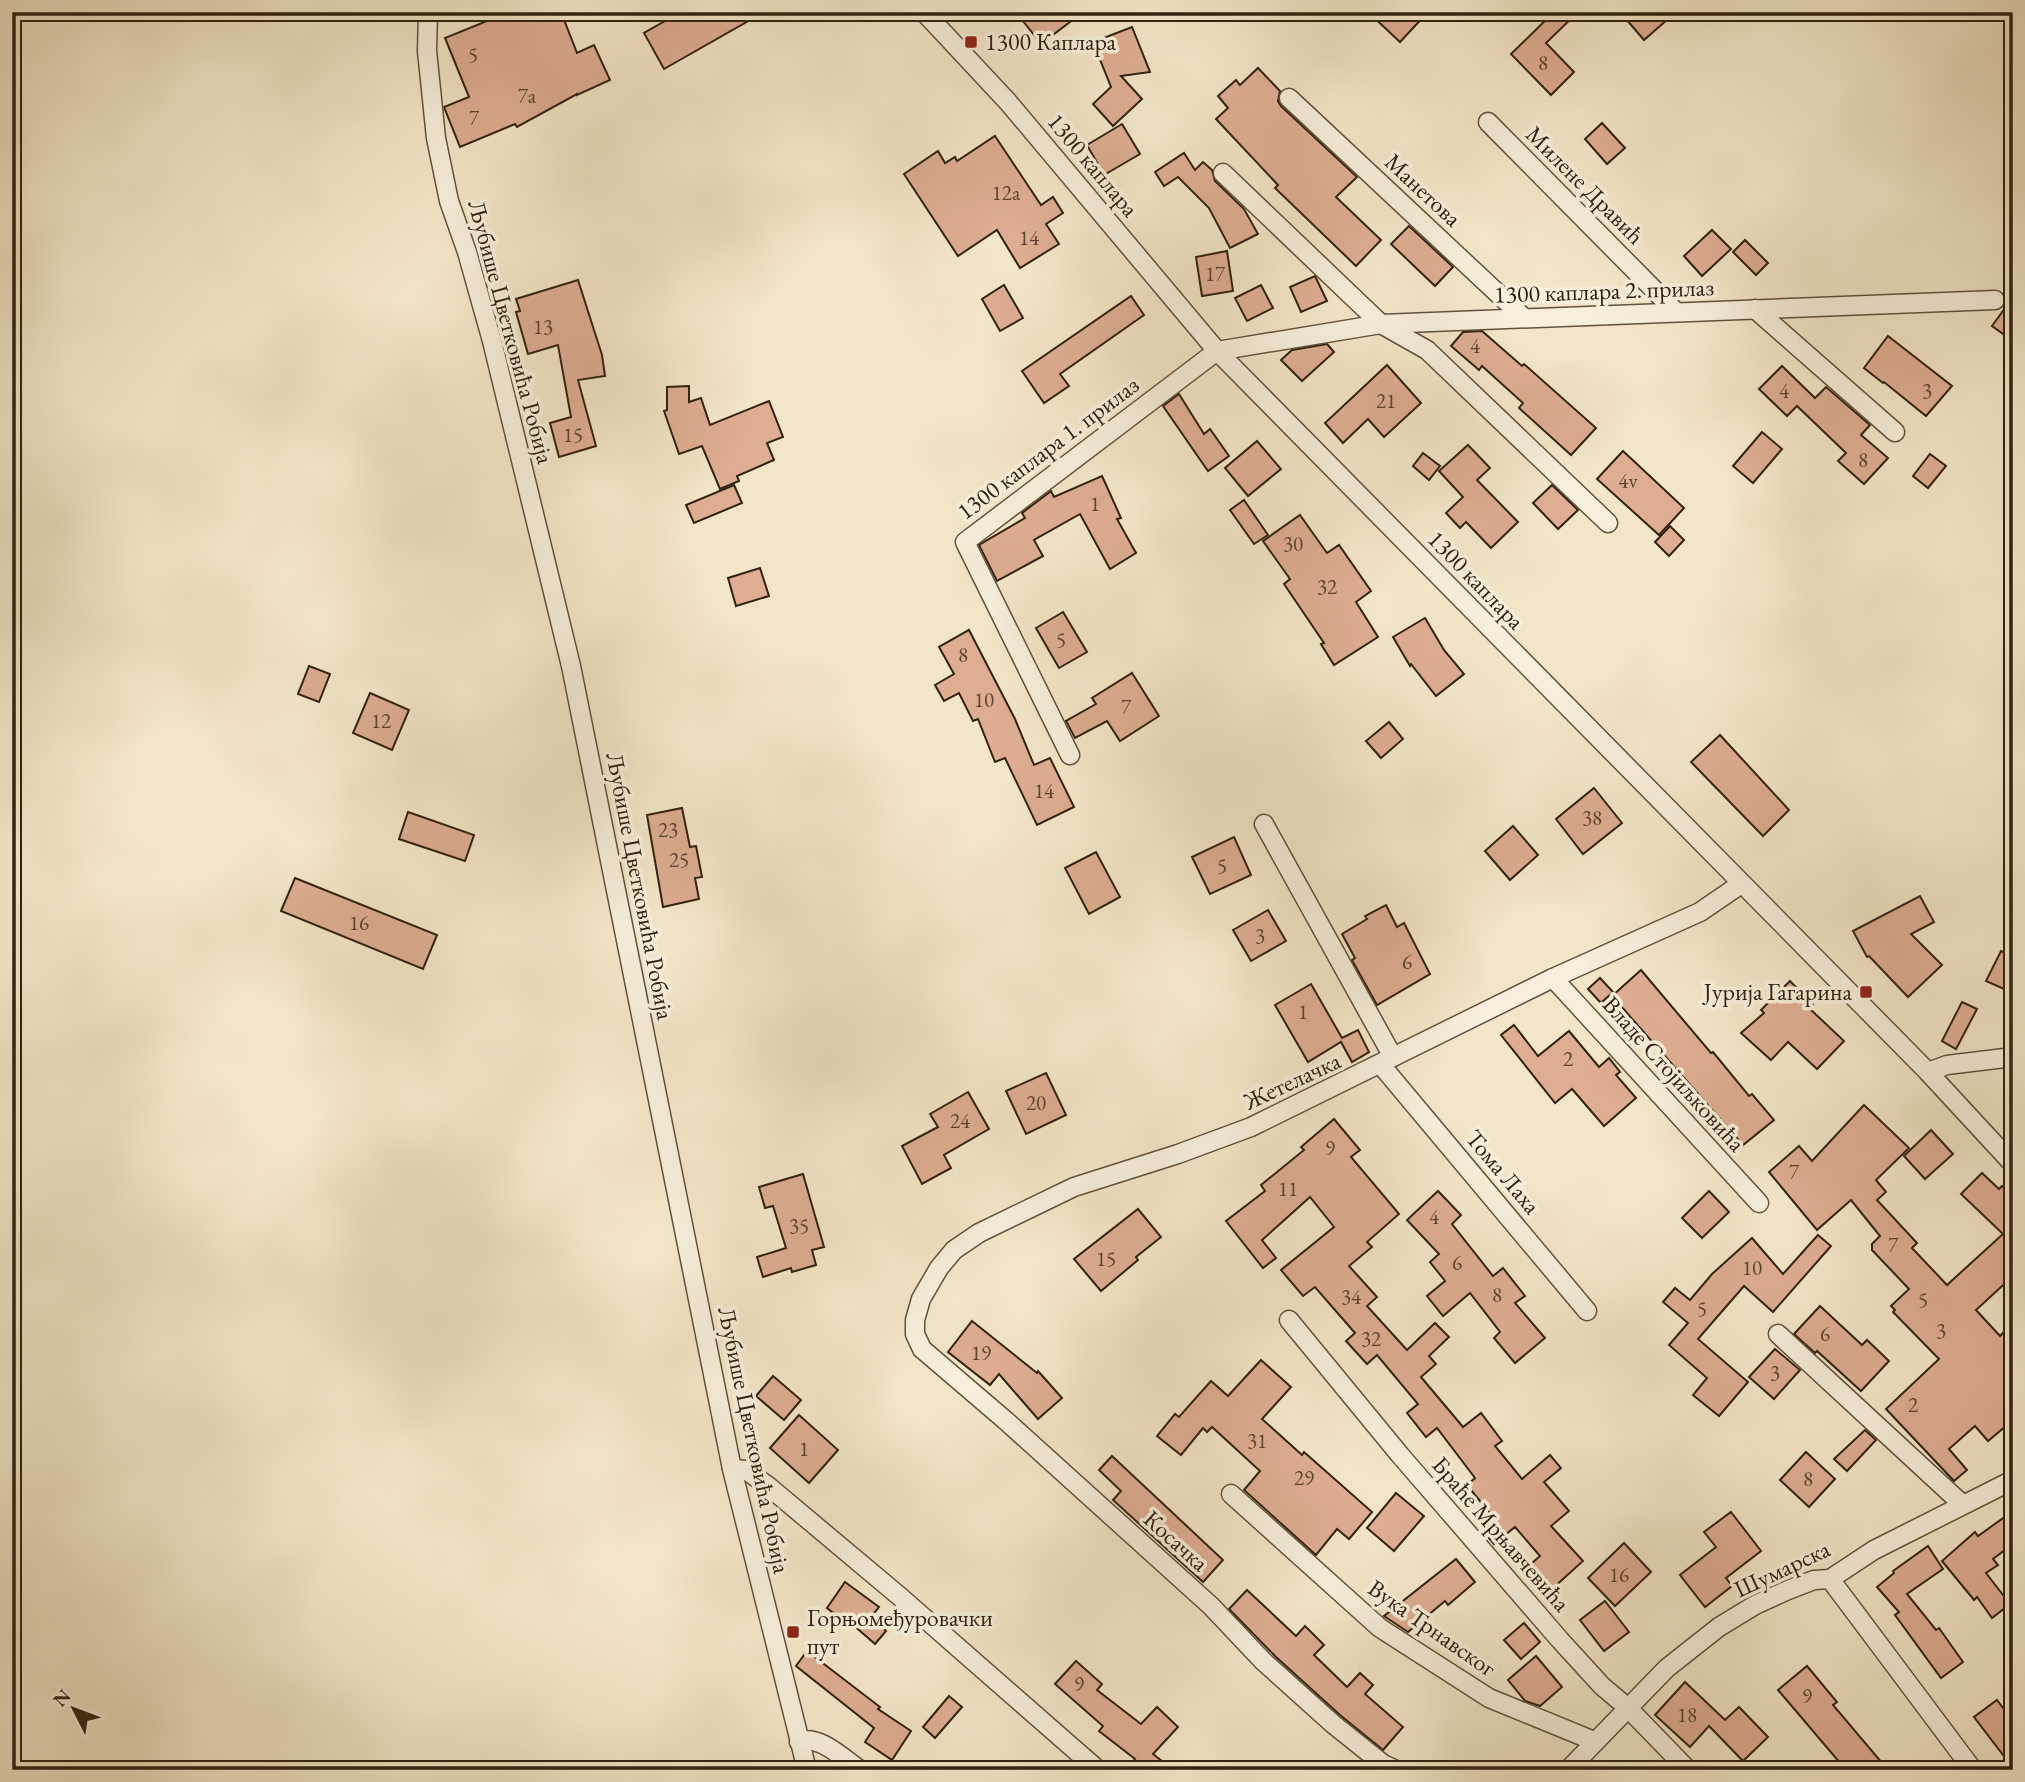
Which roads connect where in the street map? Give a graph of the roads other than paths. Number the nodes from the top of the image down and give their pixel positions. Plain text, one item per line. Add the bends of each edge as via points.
1 (428, 12) edge
2 (924, 12) edge
3 (1289, 98) dead end
4 (1488, 122) dead end
5 (1223, 173) dead end
6 (1995, 300) dead end
7 (1755, 309) junction
8 (1676, 312) junction
9 (1524, 318) junction
10 (1381, 324) junction
11 (1217, 351) junction
12 (1895, 432) dead end
13 (1608, 523) dead end
14 (1070, 755) dead end
15 (1264, 824) dead end
16 (1741, 884) junction
17 (1553, 978) junction
18 (2013, 1057) edge
19 (1387, 1061) junction
20 (1928, 1072) junction
21 (2013, 1164) edge
22 (1759, 1203) dead end
23 (1587, 1311) dead end
24 (1289, 1320) dead end
25 (1777, 1334) dead end
26 (922, 1349) joint
27 (732, 1469) junction
28 (2013, 1479) edge
29 (1231, 1494) dead end
30 (1962, 1504) junction
31 (1830, 1579) junction
32 (1628, 1708) junction
33 (1594, 1741) junction
34 (799, 1742) junction
35 (807, 1770) edge
36 (860, 1770) edge
37 (1098, 1770) edge
38 (1396, 1770) edge
39 (1568, 1770) edge
40 (1688, 1770) edge
41 (1973, 1770) edge

1 - 27 street, Љубише Цветковића Робија via 436,138 449,201 492,341 571,666
2 - 11 street, 1300 каплара via 1008,102
3 - 9 street, Манетова
4 - 8 street, Милене Дравић
5 - 10 street
6 - 7 street, 1300 каплара 2. прилаз
7 - 8 street, 1300 каплара 2. прилаз
7 - 12 street
8 - 9 street, 1300 каплара 2. прилаз
9 - 10 street, 1300 каплара 2. прилаз
10 - 11 street, 1300 каплара 2. прилаз
10 - 13 street via 1427,350
11 - 14 street, 1300 каплара 1. прилаз via 965,542
11 - 16 street, 1300 каплара
15 - 19 street, Тома Лаха
16 - 17 street, Жетелачка via 1700,912
16 - 20 street, 1300 каплара
17 - 19 street, Жетелачка
17 - 22 street, Владе Стојиљковића
18 - 20 street via 1947,1065
19 - 23 street, Тома Лаха
19 - 26 street, Жетелачка via 1251,1127 1074,1187 979,1233 954,1250 921,1299 915,1334
20 - 21 street, 1300 каплара
24 - 32 street, Браће Мрњавчевића via 1560,1640
25 - 30 street
26 - 38 street, Косачка via 1180,1578 1333,1724
27 - 34 street, Љубише Цветковића Робија
27 - 37 street via 746,1470 768,1486
28 - 30 street, Шумарска
29 - 33 street, Вука Трнавског via 1380,1628 1489,1699
30 - 31 street, Шумарска
31 - 32 street, Шумарска via 1788,1590 1719,1627 1667,1668
31 - 41 street
32 - 33 street, Шумарска
32 - 40 street, Браће Мрњавчевића
33 - 39 street, Шумарска
34 - 35 street, Љубише Цветковића Робија
34 - 36 street via 814,1740

